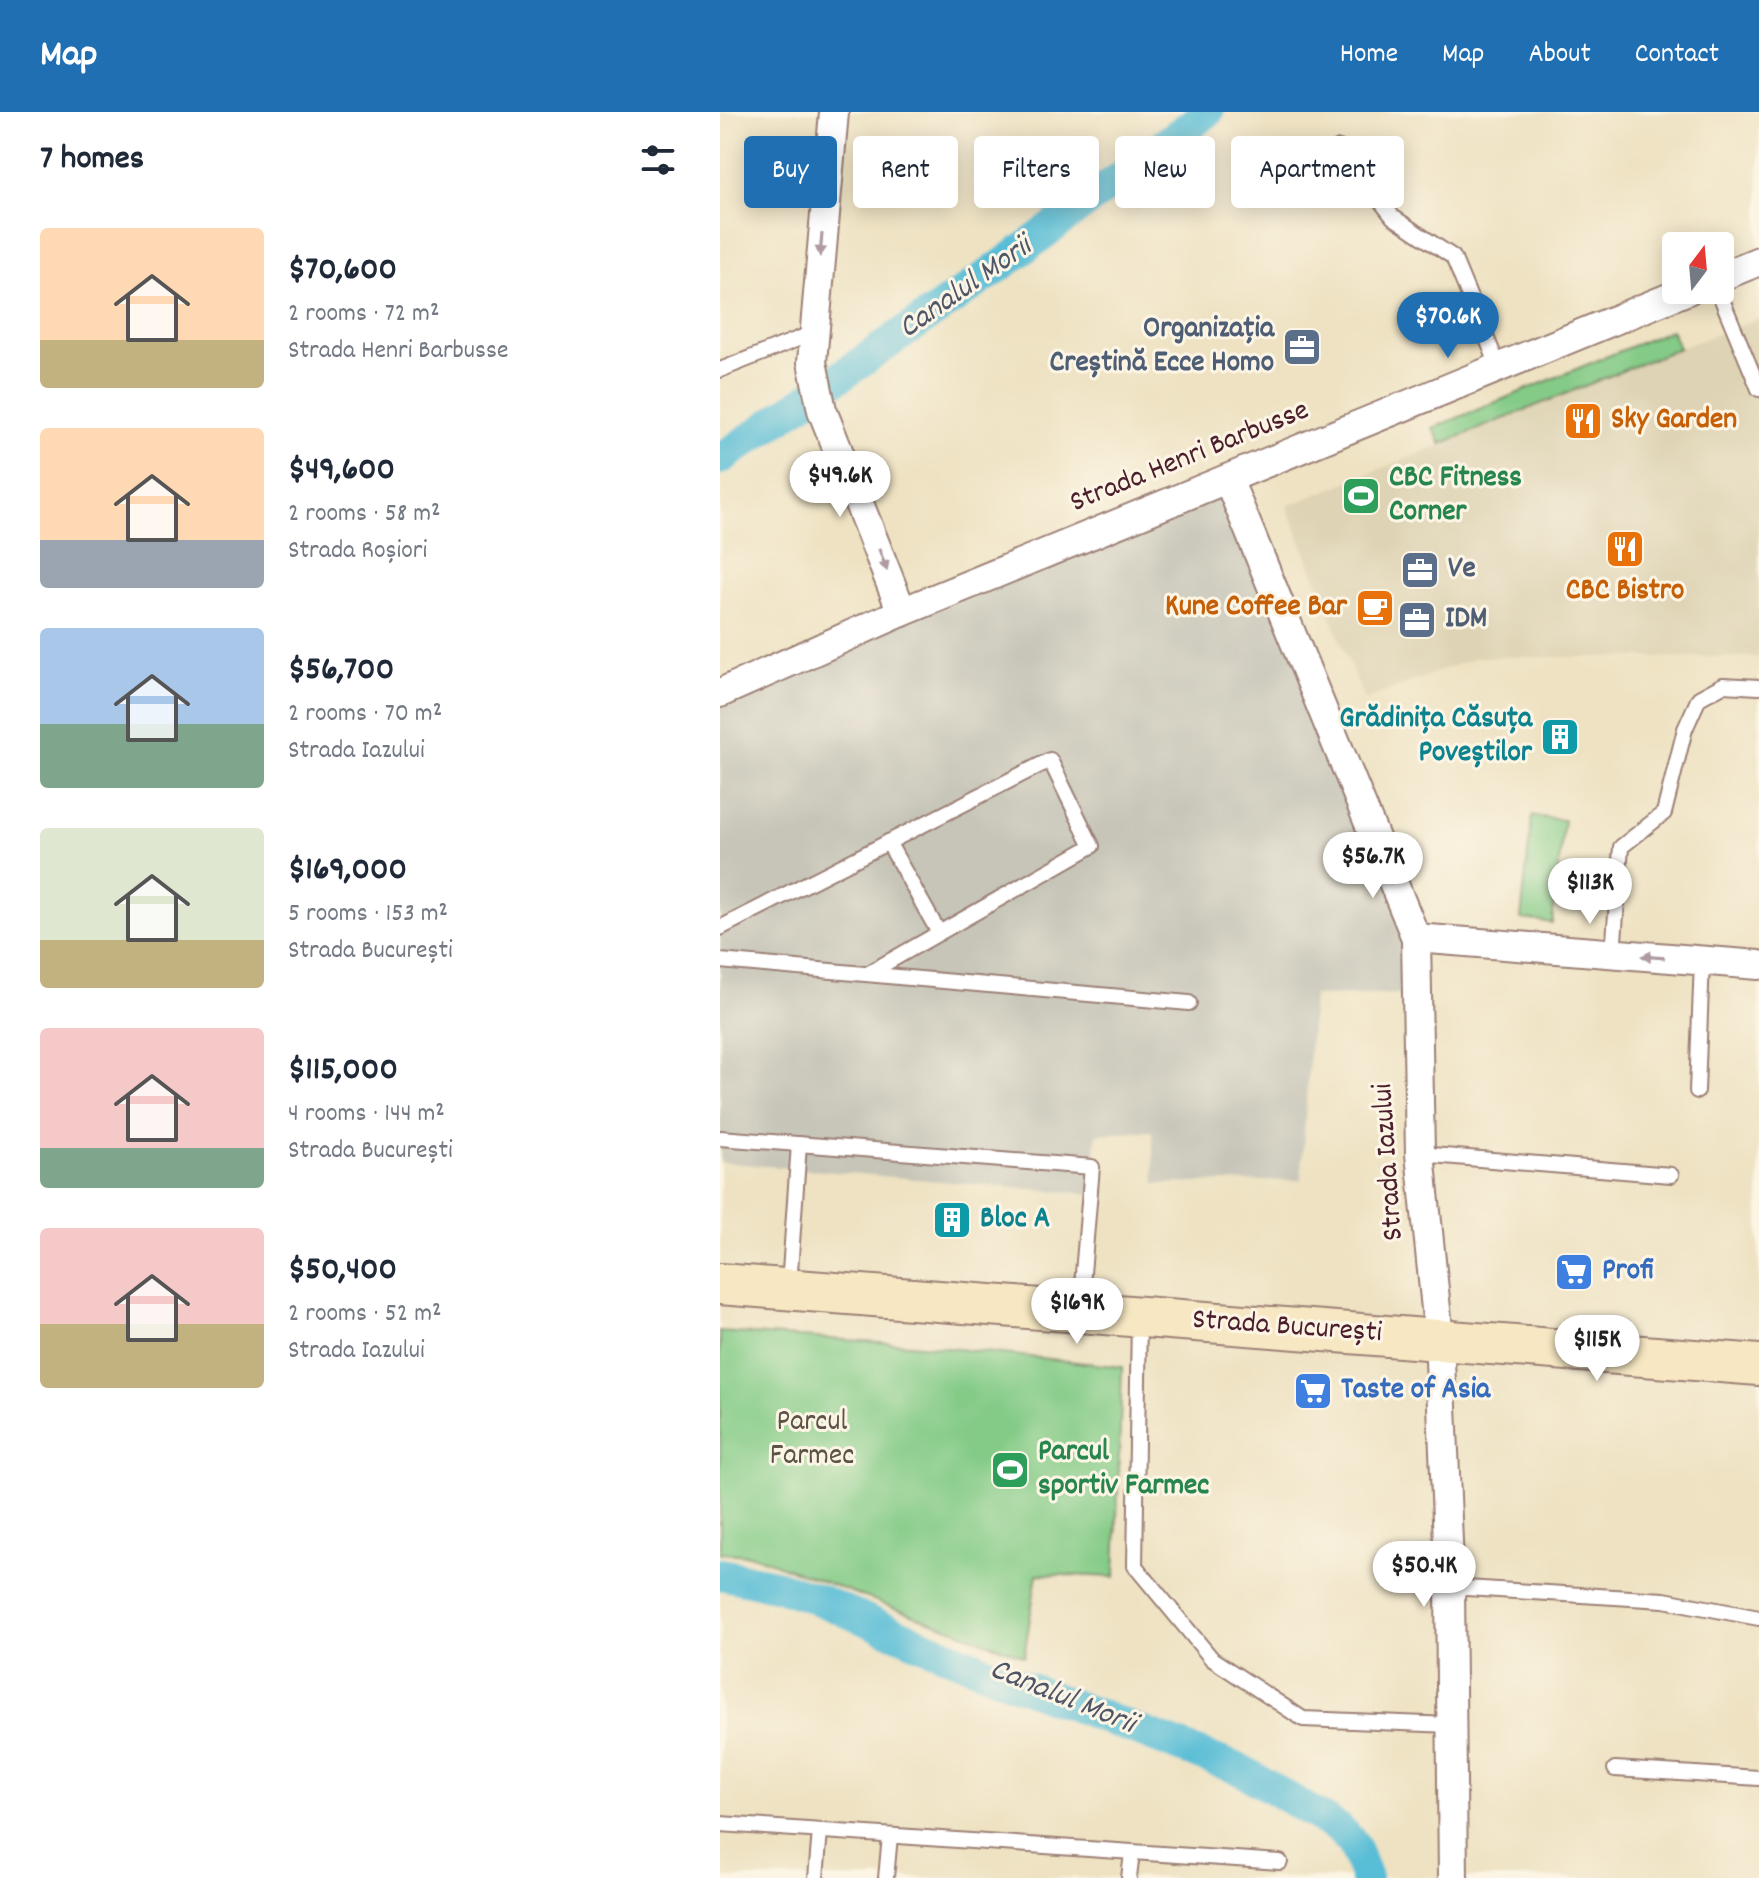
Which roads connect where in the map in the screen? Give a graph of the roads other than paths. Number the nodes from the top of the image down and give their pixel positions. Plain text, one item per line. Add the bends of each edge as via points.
1 (834, 112) edge
2 (1386, 208) edge
3 (1759, 261) edge
4 (1734, 271) edge
5 (1662, 301) edge
6 (1724, 304) edge
7 (813, 333) junction
8 (1499, 368) junction
9 (720, 370) edge
10 (1759, 389) edge
11 (1228, 479) junction
12 (902, 612) junction
13 (1759, 687) edge
14 (720, 693) edge
15 (888, 842) junction
16 (720, 928) edge
17 (939, 933) junction
18 (1416, 938) junction
19 (1613, 954) junction
20 (720, 961) edge
21 (1702, 961) junction
22 (1759, 965) edge
23 (867, 974) junction
24 (1189, 1003) dead end
25 (1697, 1091) dead end
26 (720, 1138) edge
27 (799, 1144) junction
28 (1420, 1154) junction
29 (1671, 1175) dead end
30 (720, 1284) edge
31 (788, 1290) junction
32 (1080, 1314) junction
33 (1139, 1318) junction
34 (1439, 1338) junction
35 (1759, 1365) edge
36 (1450, 1587) junction
37 (1759, 1618) edge
38 (1451, 1725) junction
39 (1615, 1769) dead end
40 (1759, 1778) edge
41 (720, 1824) edge
42 (820, 1831) junction
43 (890, 1836) junction
44 (1132, 1853) junction
45 (1280, 1862) dead end
46 (816, 1878) edge
47 (886, 1878) edge
48 (1129, 1878) edge
49 (1453, 1878) edge

1 -> 7 street
2 - 8 lane via 1453,257
3 - 4 street
5 - 8 street, Strada Henri Barbusse
6 - 10 lane
7 - 9 lane
7 -> 12 street via 812,362 822,410
8 - 11 street, Strada Henri Barbusse
11 - 12 street, Strada Henri Barbusse
11 - 18 street, Strada Iazului
12 - 14 street, Strada Henri Barbusse
13 - 19 lane via 1723,685 1699,698 1685,729 1664,813 1621,847
15 - 16 lane
15 - 17 lane
15 - 17 lane via 1050,760 1092,846
17 - 23 lane
18 - 19 street
18 - 28 street, Strada Iazului
21 -> 19 street
20 - 23 lane
21 - 22 street
21 - 25 lane
23 - 24 lane
26 - 27 lane
27 - 31 lane
27 - 32 lane via 1092,1167
28 - 29 lane
28 - 34 street, Strada Iazului
30 - 31 main road, Strada București
31 - 32 main road, Strada București
32 - 33 main road, Strada București
33 - 34 main road, Strada București
33 - 38 lane via 1135,1566 1212,1659 1303,1719
34 - 35 main road, Strada București
34 - 36 street, Strada Iazului
36 - 37 lane via 1664,1600
36 - 38 street, Strada Iazului
38 - 49 street, Strada Iazului
39 - 40 lane
41 - 42 lane
42 - 43 lane
42 - 46 lane
43 - 44 lane
43 - 47 lane
44 - 45 lane
44 - 48 lane

